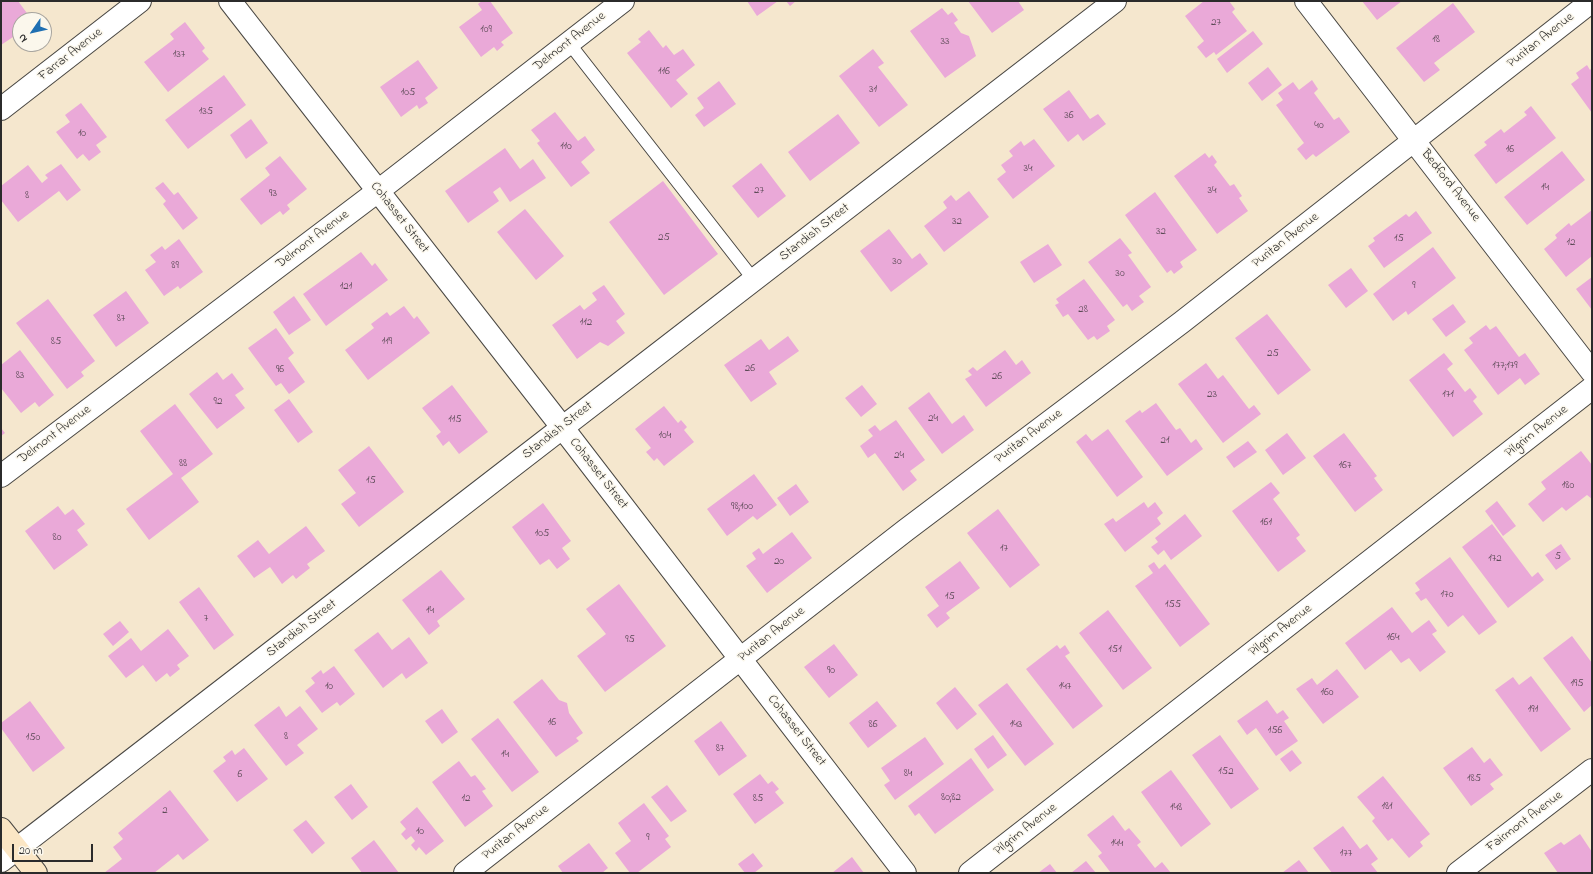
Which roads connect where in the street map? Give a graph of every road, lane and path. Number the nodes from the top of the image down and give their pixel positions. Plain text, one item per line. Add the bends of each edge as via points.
1 (140, 1) edge
2 (230, 1) edge
3 (623, 1) edge
4 (1115, 1) edge
5 (1306, 1) edge
6 (1592, 1) edge
7 (569, 43) junction
8 (1, 109) edge
9 (1414, 140) junction
10 (378, 191) junction
11 (754, 280) junction
12 (1592, 372) edge
13 (1592, 388) edge
14 (562, 427) junction
15 (1, 476) edge
16 (740, 659) junction
17 (1592, 770) edge
18 (1, 829) edge
19 (9, 855) edge
20 (36, 873) edge
21 (465, 873) edge
22 (905, 873) edge
23 (970, 873) edge
24 (1458, 873) edge

1 - 8 street, Farrar Avenue
2 - 10 street, Cohasset Street
3 - 7 street, Delmont Avenue
4 - 11 street, Standish Street
5 - 9 street, Bedford Avenue
6 - 9 street, Puritan Avenue
7 - 10 street, Delmont Avenue
7 - 11 lane
9 - 12 street, Bedford Avenue
9 - 16 street, Puritan Avenue via 1176,326
10 - 14 street, Cohasset Street
10 - 15 street, Delmont Avenue
11 - 14 street, Standish Street
13 - 23 street, Pilgrim Avenue
14 - 16 street, Cohasset Street
14 - 19 street, Standish Street
16 - 21 street, Puritan Avenue
16 - 22 street, Cohasset Street
17 - 24 street, Fairmont Avenue
18 - 19 main road
19 - 20 main road

